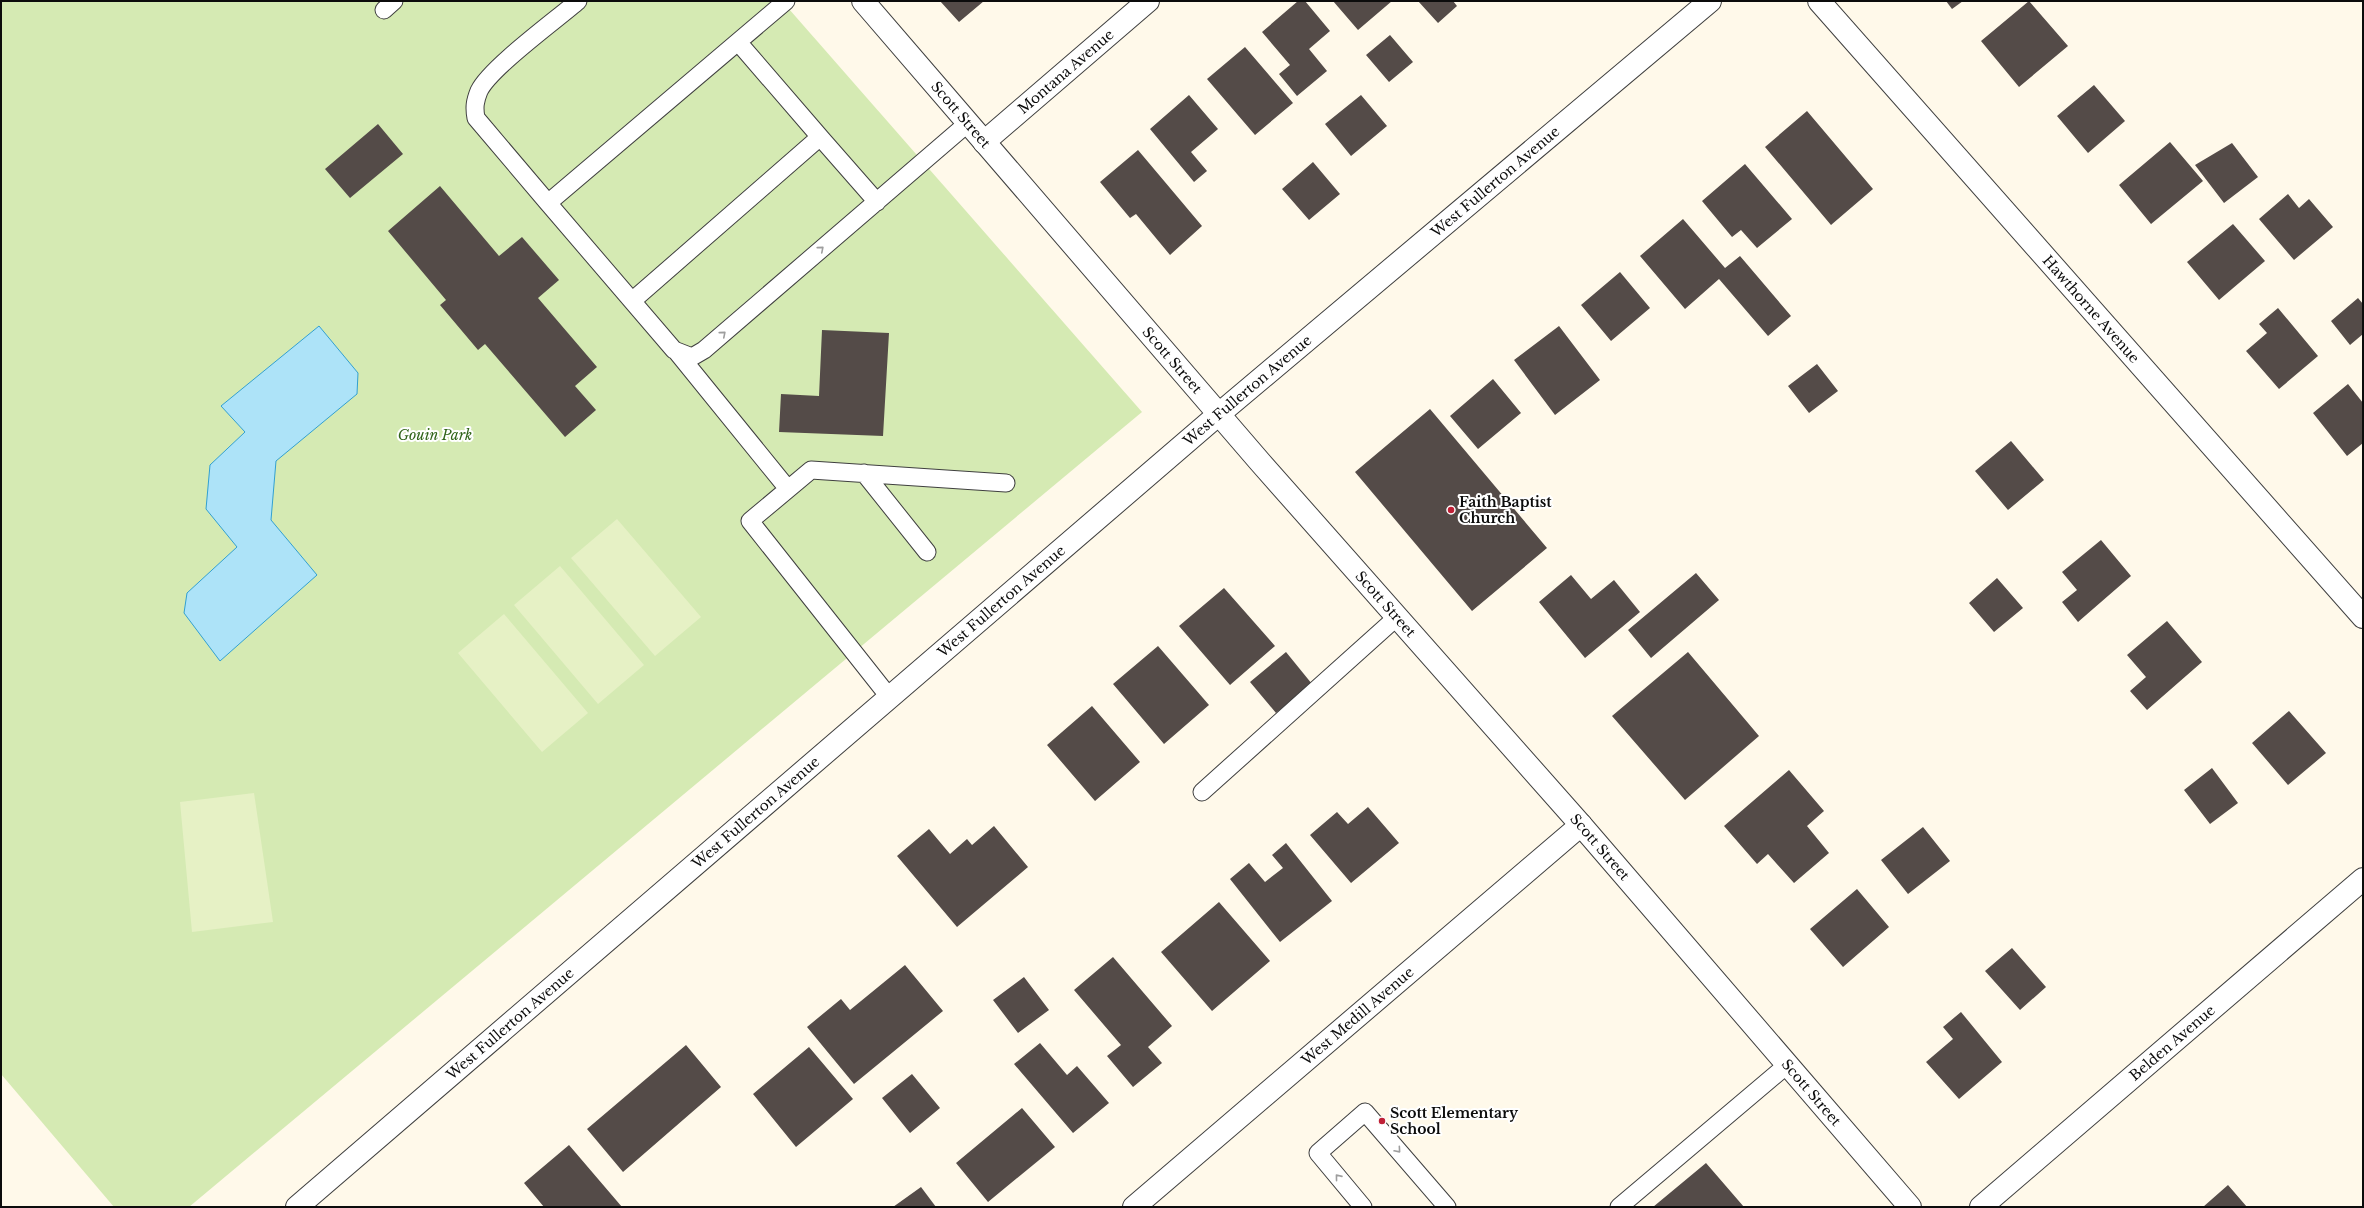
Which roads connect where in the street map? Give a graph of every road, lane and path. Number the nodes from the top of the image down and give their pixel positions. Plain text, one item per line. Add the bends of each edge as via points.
1 (578, 1) edge
2 (786, 1) edge
3 (862, 1) edge
4 (1148, 1) edge
5 (1710, 1) edge
6 (1819, 1) edge
7 (738, 42) junction
8 (968, 123) junction
9 (820, 137) junction
10 (984, 142) junction
11 (876, 202) junction
12 (548, 203) junction
13 (632, 301) junction
14 (674, 350) junction
15 (1219, 414) junction
16 (864, 473) junction
17 (1006, 483) dead end
18 (788, 489) junction
19 (927, 552) dead end
20 (1397, 617) junction
21 (2363, 617) edge
22 (890, 698) junction
23 (1202, 792) dead end
24 (1581, 825) junction
25 (2363, 879) edge
26 (1787, 1065) junction
27 (297, 1207) edge
28 (1134, 1207) edge
29 (1363, 1207) edge
30 (1447, 1207) edge
31 (1619, 1207) edge
32 (1910, 1207) edge
33 (1981, 1207) edge

1 - 12 lane via 493,73 480,89 474,104 476,118
2 - 7 lane
3 - 8 street, Scott Street
4 - 10 street, Montana Avenue
5 - 15 street, West Fullerton Avenue
6 - 21 street, Hawthorne Avenue
7 - 9 lane
7 - 12 lane
8 - 10 street, Scott Street
8 - 11 lane
9 - 11 lane
9 - 13 lane
10 - 15 street, Scott Street
14 -> 11 lane via 692,357 704,350
12 - 13 lane
13 - 14 lane
14 - 18 lane
15 - 20 street, Scott Street
15 - 22 street, West Fullerton Avenue
16 - 17 lane
16 - 18 lane via 811,470
16 - 19 lane
18 - 22 lane via 750,521
20 - 23 lane
20 - 24 street, Scott Street
22 - 27 street, West Fullerton Avenue
24 - 26 street, Scott Street
24 - 28 street, West Medill Avenue
25 - 33 street, Belden Avenue
26 - 31 lane
26 - 32 street, Scott Street
29 -> 30 lane via 1318,1153 1365,1112

